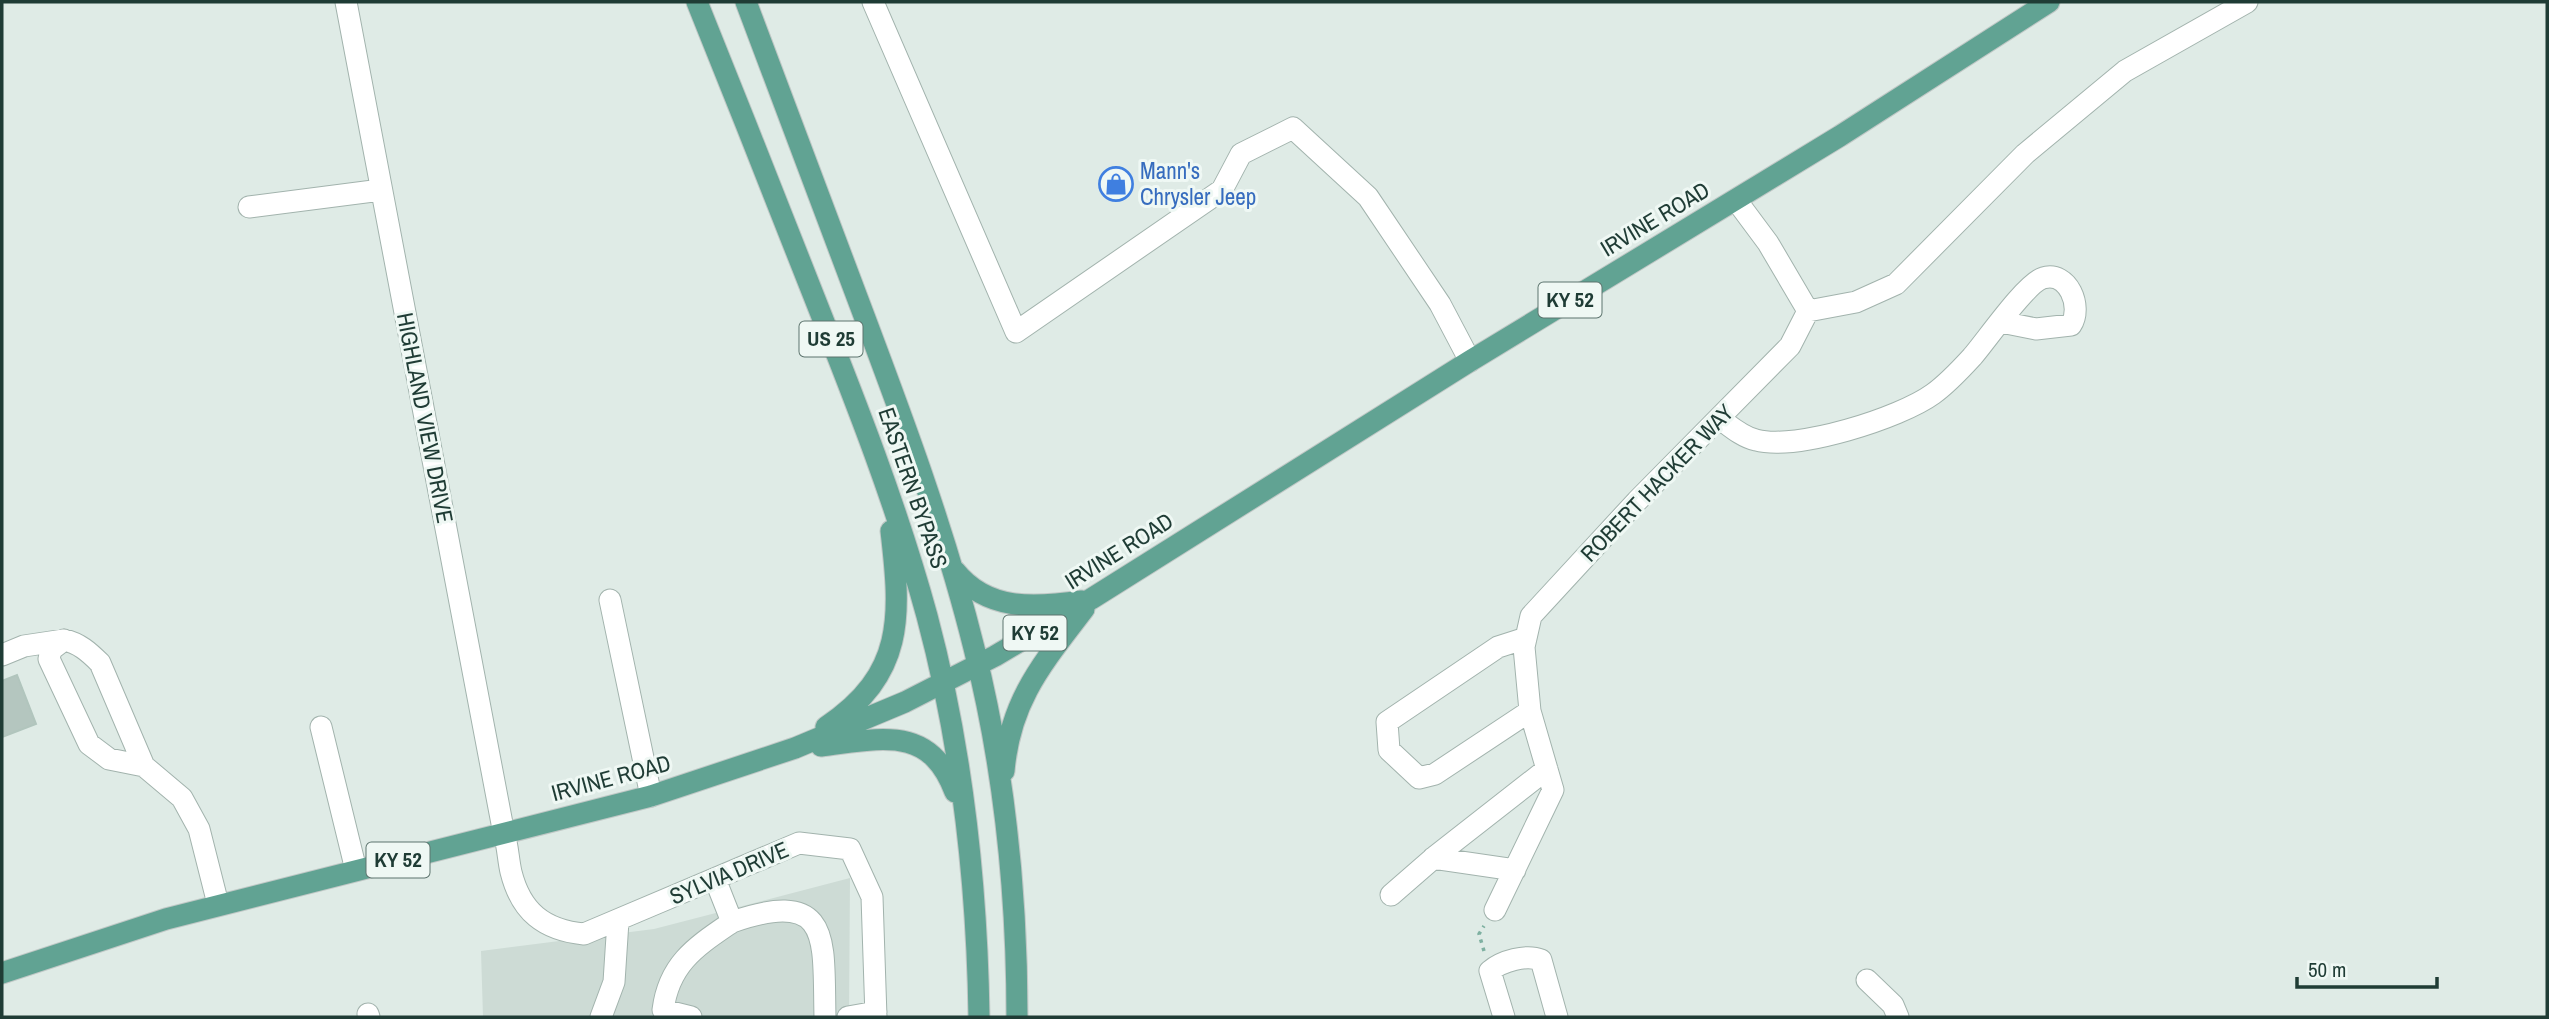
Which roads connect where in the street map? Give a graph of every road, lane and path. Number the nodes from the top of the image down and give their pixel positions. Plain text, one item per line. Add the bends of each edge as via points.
1 (346, 2) edge
2 (697, 2) edge
3 (746, 2) edge
4 (873, 2) edge
5 (2049, 2) edge
6 (2247, 2) edge
7 (381, 190) junction
8 (1736, 200) junction
9 (249, 207) dead end
10 (1808, 311) junction
11 (2001, 322) dead end
12 (1470, 361) junction
13 (1719, 418) junction
14 (885, 480) junction
15 (954, 570) junction
16 (1091, 599) junction
17 (610, 600) dead end
18 (1526, 638) junction
19 (64, 640) junction
20 (2, 654) edge
21 (978, 665) junction
22 (943, 684) junction
23 (1530, 711) junction
24 (321, 727) dead end
25 (795, 748) junction
26 (144, 766) junction
27 (1547, 769) junction
28 (651, 796) junction
29 (1002, 801) junction
30 (966, 821) junction
31 (504, 834) junction
32 (1433, 858) junction
33 (356, 870) junction
34 (1515, 870) junction
35 (715, 879) junction
36 (1391, 895) dead end
37 (218, 904) junction
38 (1495, 910) joint
39 (618, 921) junction
40 (733, 922) junction
41 (1490, 971) junction
42 (2, 973) edge
43 (1867, 980) dead end
44 (682, 1015) edge
45 (876, 1015) edge
46 (601, 1017) edge
47 (825, 1017) edge
48 (848, 1017) edge
49 (979, 1017) edge
50 (1017, 1017) edge
51 (1504, 1017) edge
52 (1557, 1017) edge
53 (1898, 1017) edge

1 - 7 street, HIGHLAND VIEW DRIVE
2 - 14 main road, EASTERN BYPASS / US 25
3 - 15 main road, EASTERN BYPASS / US 25 via 911,442
4 - 12 street via 1016,332 1222,190 1241,154 1293,128 1368,197 1440,304
5 - 8 main road, IRVINE ROAD / KY 52
6 - 10 street via 2106,86 2025,154 1896,284 1856,302
7 - 9 street
7 - 31 street, HIGHLAND VIEW DRIVE
8 - 10 street
8 - 12 main road, IRVINE ROAD / KY 52
10 - 13 street, ROBERT HACKER WAY via 1790,346
11 - 13 street via 1933,394 1886,419 1790,442 1756,440
12 - 16 main road, IRVINE ROAD / KY 52
13 - 18 street, ROBERT HACKER WAY via 1531,616
14 - 22 main road, EASTERN BYPASS / US 25 via 917,579
14 - 25 main road via 898,597 893,646 874,686 859,703
15 - 16 main road via 965,584 1003,604
15 - 21 main road, EASTERN BYPASS / US 25
16 - 21 main road, IRVINE ROAD / KY 52
16 - 29 main road via 1033,676 1019,703 1010,731
17 - 28 street
18 - 23 street, ROBERT HACKER WAY
18 - 23 street via 1499,647 1387,722 1389,750 1419,778 1435,774
19 - 20 street
19 - 26 street via 87,650 100,663
19 - 26 street via 51,650 50,659 89,744 109,759
21 - 22 main road, IRVINE ROAD / KY 52
21 - 29 main road, EASTERN BYPASS / US 25
22 - 25 main road, IRVINE ROAD / KY 52
22 - 30 main road, EASTERN BYPASS / US 25
23 - 27 street, ROBERT HACKER WAY
24 - 33 street
25 - 28 main road, IRVINE ROAD / KY 52
25 - 30 main road via 891,738 925,748 950,779
26 - 37 street via 182,798 199,829
27 - 32 street
27 - 34 street, ROBERT HACKER WAY via 1553,790
28 - 31 main road, IRVINE ROAD / KY 52
29 - 50 main road, EASTERN BYPASS / US 25
30 - 49 main road, EASTERN BYPASS / US 25
31 - 33 main road, IRVINE ROAD / KY 52
31 - 39 street, SYLVIA DRIVE via 520,898 535,917 561,932 584,934
32 - 34 street
32 - 36 street
33 - 37 main road, IRVINE ROAD / KY 52
34 - 38 street
35 - 39 street, SYLVIA DRIVE
35 - 40 street
35 - 45 street, SYLVIA DRIVE via 799,843 850,849 872,897
37 - 42 main road, IRVINE ROAD / KY 52
38 - 41 path via 1479,934
39 - 46 street via 614,982
40 - 44 street via 697,946 674,971 663,1010
40 - 47 street via 777,908 797,911 813,923 823,940
41 - 51 street
41 - 52 street via 1532,956 1541,960
43 - 53 street via 1893,1005
45 - 48 street

